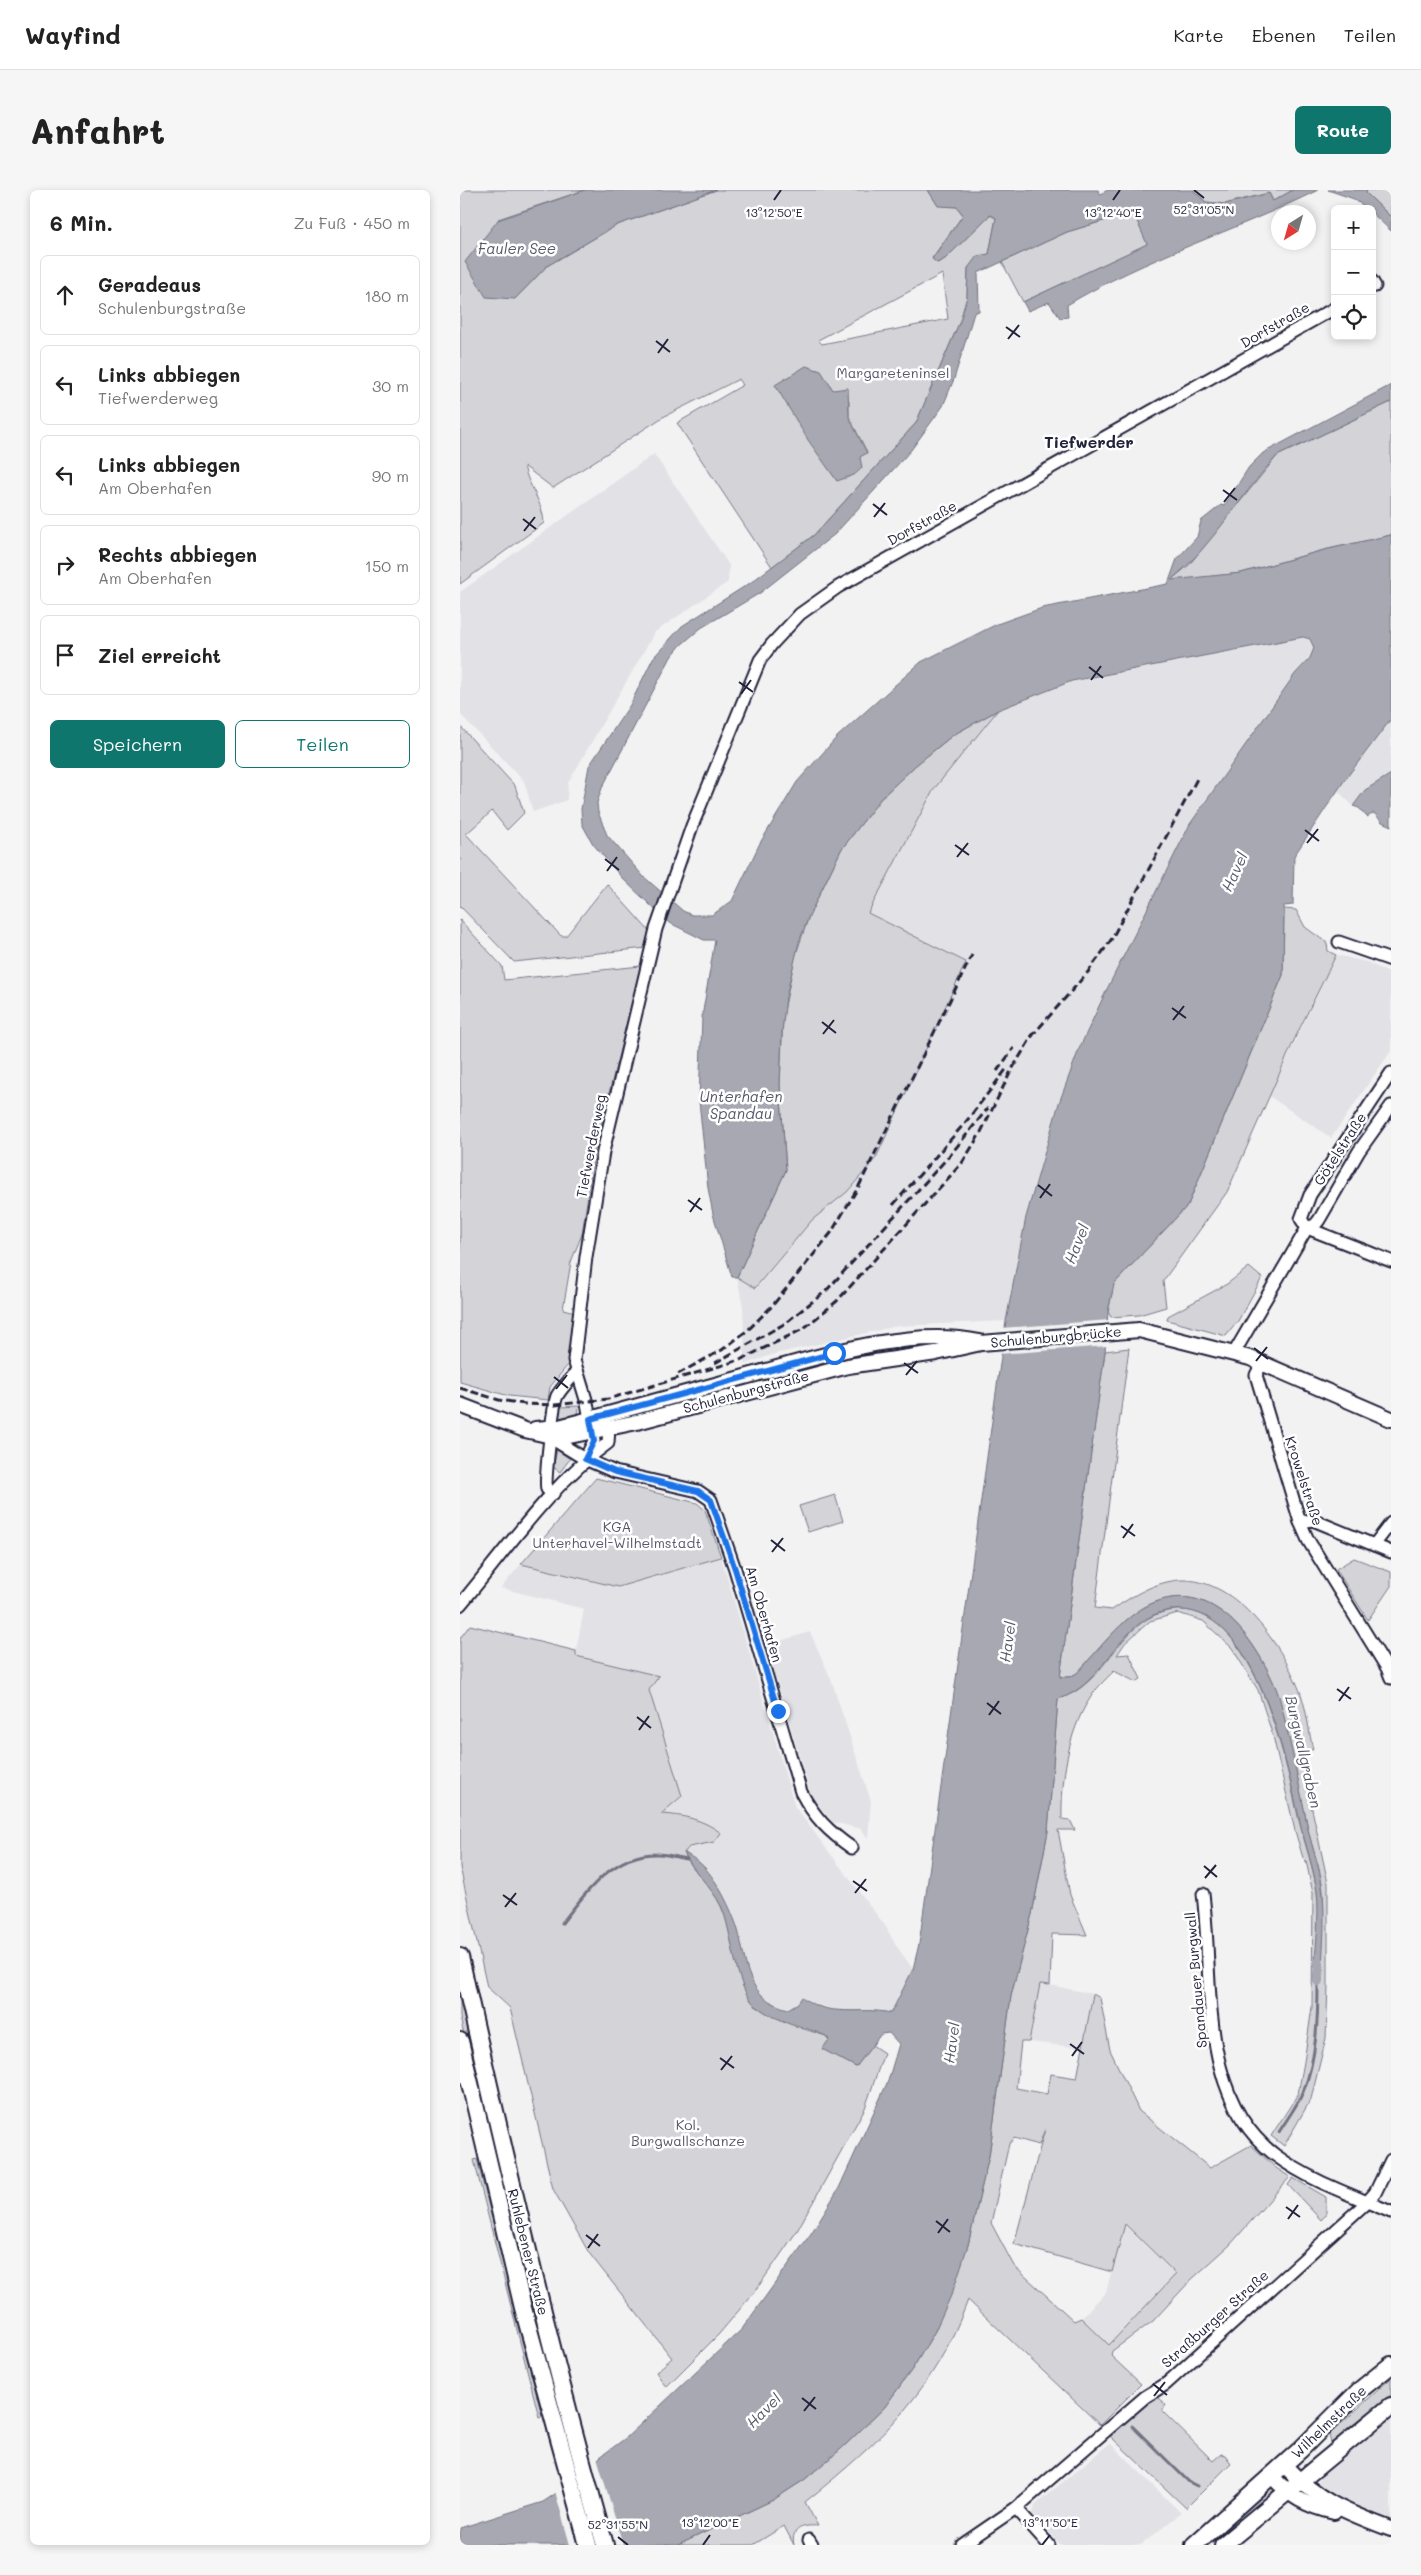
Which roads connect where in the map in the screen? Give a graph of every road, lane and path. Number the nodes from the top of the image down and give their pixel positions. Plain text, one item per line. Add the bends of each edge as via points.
1 (1331, 310) edge
2 (656, 929) joint
3 (1339, 942) dead end
4 (1391, 960) edge
5 (1391, 1073) edge
6 (1391, 1106) edge
7 (1307, 1228) junction
8 (1391, 1261) edge
9 (981, 1343) junction
10 (1234, 1353) junction
11 (1262, 1363) junction
12 (577, 1371) junction
13 (460, 1405) edge
14 (1391, 1420) edge
15 (591, 1426) junction
16 (609, 1428) junction
17 (551, 1433) junction
18 (585, 1459) junction
19 (553, 1494) junction
20 (1300, 1522) junction
21 (1391, 1523) edge
22 (1374, 1545) junction
23 (1391, 1552) edge
24 (460, 1605) edge
25 (1391, 1678) edge
26 (852, 1848) dead end
27 (1204, 1894) dead end
28 (460, 1957) edge
29 (460, 2041) edge
30 (487, 2077) junction
31 (464, 2078) edge
32 (1391, 2160) edge
33 (1367, 2202) junction
34 (1391, 2212) edge
35 (1391, 2365) edge
36 (1391, 2406) edge
37 (1318, 2434) junction
38 (1334, 2451) junction
39 (1278, 2470) junction
40 (1299, 2481) junction
41 (1286, 2492) junction
42 (1016, 2508) junction
43 (1359, 2517) junction
44 (1391, 2529) edge
45 (588, 2545) edge
46 (605, 2545) edge
47 (962, 2545) edge
48 (1048, 2545) edge
49 (1194, 2545) edge
50 (1223, 2545) edge

1 - 2 street, Dorfstraße via 851,580 800,614 760,660 715,767
2 - 12 street, Tiefwerderweg via 602,1152 575,1350
3 - 4 street
5 - 7 street, Götelstraße via 1310,1196 1302,1219
6 - 7 street, Götelstraße via 1359,1151 1319,1220
7 - 8 street
7 - 10 street, Götelstraße
9 - 10 street, Schulenburgbrücke via 1149,1331
9 - 15 street, Schulenburgstraße via 957,1338 932,1338 834,1353
9 - 16 street, Schulenburgstraße via 841,1367
10 - 11 street
11 - 14 street
11 - 20 street, Krowelstraße via 1256,1375
12 - 15 street, Tiefwerderweg
12 - 17 street via 557,1397
13 - 17 street, Schulenburgstraße via 525,1430
15 - 16 street, Schulenburgstraße
15 - 17 street, Schulenburgstraße
15 - 18 street, Tiefwerderweg via 594,1441
16 - 18 street, Tiefwerderweg via 608,1443
17 - 18 street
17 - 19 street via 545,1482
18 - 19 street, Tiefwerderweg
18 - 26 street, Am Oberhafen via 615,1472 698,1491 711,1500 802,1792 811,1810 830,1833
19 - 24 street, Tiefwerderweg
20 - 22 street via 1313,1520
20 - 25 street, Krowelstraße via 1320,1562 1388,1668
21 - 22 street
22 - 23 street
27 - 33 street, Spandauer Burgwall via 1214,2025 1222,2079 1234,2107 1251,2131 1276,2156 1325,2184
28 - 30 main road, Ruhlebener Straße
29 - 31 main road, Ruhlebener Straße
30 - 31 street
30 - 46 main road, Ruhlebener Straße via 524,2239
31 - 45 main road, Ruhlebener Straße
32 - 33 street
33 - 34 street, Spandauer Burgwall
33 - 42 street, Straßburger Straße via 1166,2384 1145,2397
35 - 37 main road, Wilhelmstraße via 1360,2390
36 - 38 main road, Wilhelmstraße
37 - 38 main road via 1323,2443
37 - 39 main road, Wilhelmstraße
38 - 40 main road, Wilhelmstraße
39 - 40 street, Wilhelmstraße
39 - 41 street
39 - 49 main road
40 - 41 main road
40 - 43 street via 1316,2495
41 - 43 street via 1307,2504
41 - 50 main road
42 - 47 street, Straßburger Straße
42 - 48 street
43 - 44 street

